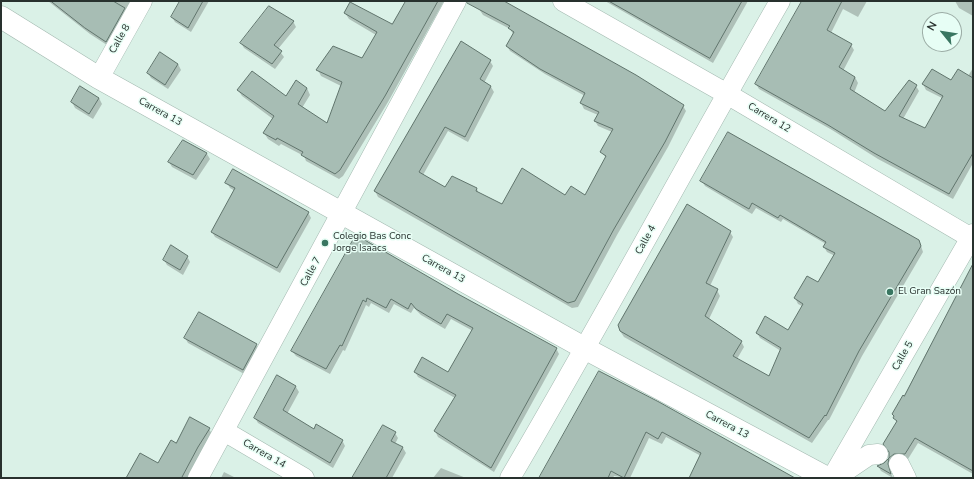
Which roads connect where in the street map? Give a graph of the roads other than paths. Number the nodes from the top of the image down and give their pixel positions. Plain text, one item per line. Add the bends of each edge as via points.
1 (142, 1) edge
2 (456, 1) edge
3 (563, 1) edge
4 (780, 1) edge
5 (1, 17) edge
6 (99, 78) junction
7 (727, 94) junction
8 (343, 213) junction
9 (972, 237) edge
10 (586, 349) junction
11 (224, 431) junction
12 (878, 454) dead end
13 (198, 478) edge
14 (304, 478) edge
15 (510, 478) edge
16 (827, 478) edge
17 (833, 478) edge

1 - 6 street, Calle 8
2 - 8 street, Calle 7
3 - 7 street, Carrera 12
4 - 7 street, Calle 4
5 - 6 main road, Carrera 13
6 - 8 main road, Carrera 13
7 - 9 street, Carrera 12
7 - 10 street, Calle 4
8 - 10 main road, Carrera 13
8 - 11 street, Calle 7
9 - 17 street, Calle 5
10 - 15 street, Calle 4
10 - 16 main road, Carrera 13
11 - 13 street, Calle 7
11 - 14 street, Carrera 14
12 - 17 street via 869,455

